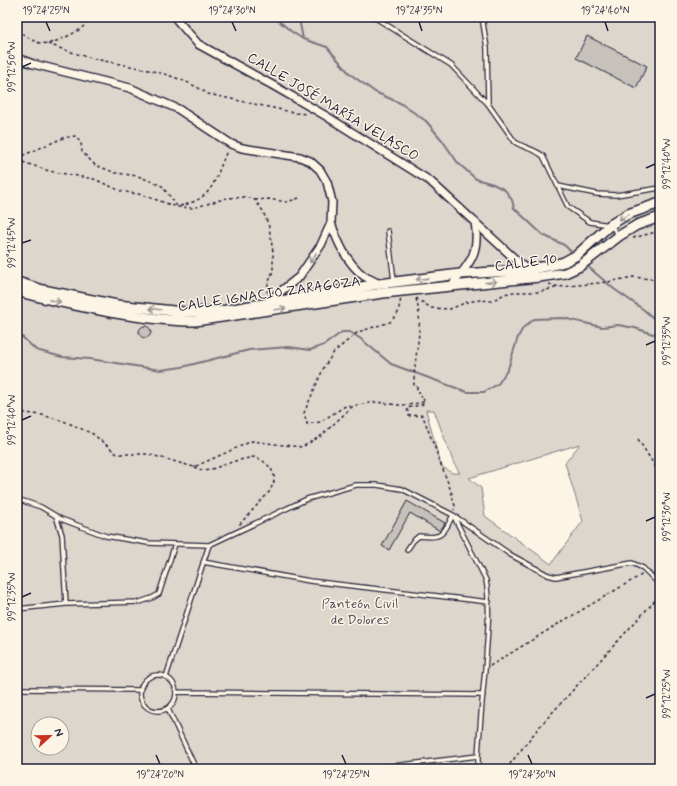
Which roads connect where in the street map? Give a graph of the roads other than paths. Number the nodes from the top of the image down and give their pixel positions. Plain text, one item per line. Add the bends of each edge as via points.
1 (176, 17) edge
2 (374, 17) edge
3 (482, 17) edge
4 (17, 58) edge
5 (488, 104) junction
6 (558, 186) junction
7 (660, 188) edge
8 (660, 203) edge
9 (660, 217) edge
10 (475, 222) junction
11 (331, 223) junction
12 (610, 225) junction
13 (388, 231) dead end
14 (624, 237) junction
15 (526, 270) junction
16 (460, 274) junction
17 (537, 277) junction
18 (17, 282) edge
19 (394, 282) junction
20 (379, 284) junction
21 (452, 285) junction
22 (17, 291) edge
23 (383, 293) junction
24 (266, 304) junction
25 (17, 499) edge
26 (56, 516) junction
27 (453, 516) junction
28 (175, 544) junction
29 (209, 545) junction
30 (406, 550) dead end
31 (203, 562) junction
32 (660, 586) edge
33 (489, 602) junction
34 (66, 604) junction
35 (17, 609) edge
36 (166, 677) junction
37 (17, 689) edge
38 (141, 690) junction
39 (176, 692) junction
40 (483, 695) junction
41 (168, 709) junction
42 (478, 756) junction
43 (196, 769) edge
44 (367, 769) edge
45 (478, 769) edge

1 - 10 street, CALLE JOSÉ MARÍA VELASCO via 198,44 287,93 422,175
2 - 5 lane via 451,65
3 - 5 lane via 487,48
4 - 11 street, CALLE IGNACIO ZARAGOZA via 130,88 178,109 231,144 242,148 300,157 310,161 320,170 327,182 332,202
5 - 6 lane via 515,142 543,156
6 - 7 lane via 616,195
6 - 12 lane via 568,208 590,222
8 -> 12 street, CALLE 10 via 628,214
9 - 14 street, CALLE 10 via 641,224
10 - 15 street, CALLE JOSÉ MARÍA VELASCO
10 - 16 street via 477,246
11 - 20 street, CALLE IGNACIO ZARAGOZA via 343,251 353,265 365,277
11 -> 24 street, CALLE IGNACIO ZARAGOZA via 321,246 299,276
12 - 14 lane
12 - 15 street, CALLE 10 via 574,257 553,265
13 - 19 lane
14 - 17 street, CALLE 10 via 566,273
15 - 16 street, CALLE 10
15 - 17 street, CALLE JOSÉ MARÍA VELASCO
16 -> 19 street, CALLE IGNACIO ZARAGOZA
16 - 21 street
21 -> 17 street, CALLE 10
24 -> 18 street, CALLE IGNACIO ZARAGOZA via 221,311 183,312 117,305
19 - 20 street, CALLE IGNACIO ZARAGOZA
20 - 23 street, CALLE IGNACIO ZARAGOZA
20 - 24 street, CALLE IGNACIO ZARAGOZA
21 - 23 street, CALLE IGNACIO ZARAGOZA via 416,293
22 -> 23 street, CALLE IGNACIO ZARAGOZA via 49,300 166,321 195,321
25 - 26 lane via 41,507
26 - 28 lane via 106,536 148,544
26 - 34 lane via 62,542
27 - 29 lane via 402,489 356,485 307,499
27 - 30 lane via 444,533 433,538 419,536 412,540
27 - 32 lane via 511,556 548,575 556,577 632,563 642,568
27 - 33 lane via 486,580
28 - 29 lane
28 - 34 lane via 159,594 152,598 140,602
29 - 31 lane
31 - 33 lane via 310,581
31 - 36 lane
33 - 40 lane
34 - 35 lane
36 - 38 lane via 151,677 143,684
36 - 39 lane
37 - 38 lane
38 - 41 lane via 142,700 148,708 158,711
39 - 40 lane
39 - 41 lane via 174,702
40 - 42 lane
41 - 43 lane
42 - 44 lane
42 - 45 lane

